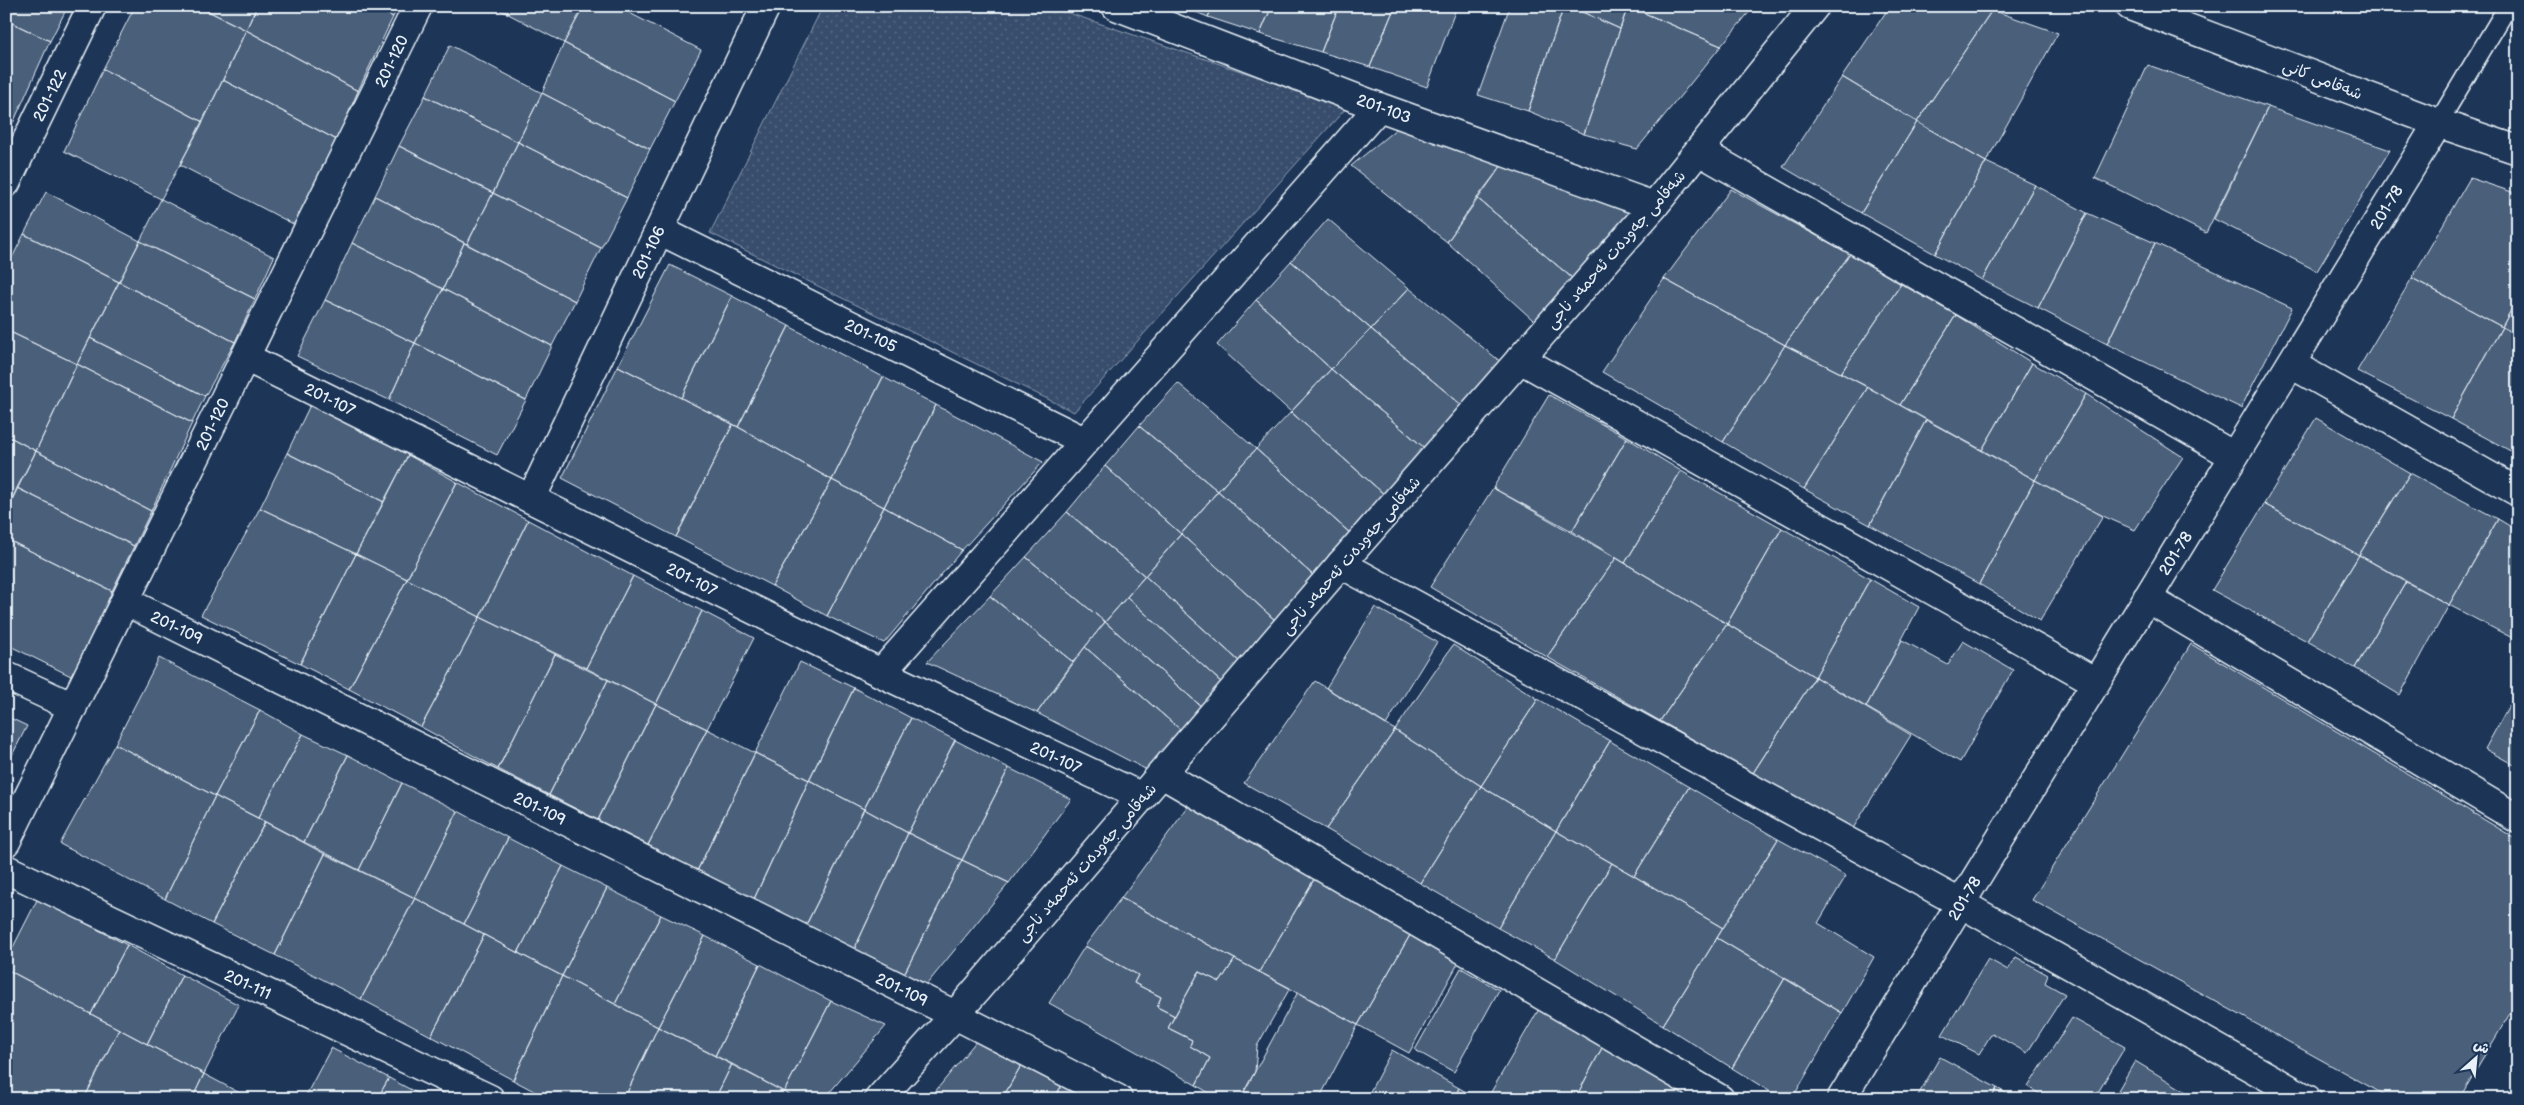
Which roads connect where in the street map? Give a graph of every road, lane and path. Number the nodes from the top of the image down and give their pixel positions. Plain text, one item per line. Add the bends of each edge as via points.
1 (92, 6) edge
2 (418, 6) edge
3 (766, 6) edge
4 (1116, 6) edge
5 (1815, 6) edge
6 (2130, 6) edge
7 (2508, 6) edge
8 (1379, 107) junction
9 (2438, 123) junction
10 (2518, 150) edge
11 (1699, 151) junction
12 (6, 183) edge
13 (1654, 206) junction
14 (659, 230) junction
15 (245, 357) junction
16 (1520, 359) junction
17 (2291, 364) junction
18 (1084, 441) junction
19 (2234, 456) junction
20 (2518, 492) edge
21 (531, 499) junction
22 (1341, 564) junction
23 (2147, 598) junction
24 (125, 601) junction
25 (881, 673) junction
26 (6, 676) edge
27 (2096, 682) junction
28 (73, 707) junction
29 (1162, 774) junction
30 (1142, 797) junction
31 (2518, 819) edge
32 (6, 842) edge
33 (6, 869) edge
34 (1960, 903) junction
35 (955, 1015) junction
36 (490, 1099) edge
37 (879, 1099) edge
38 (1118, 1099) edge
39 (1720, 1099) edge
40 (1841, 1099) edge
41 (2308, 1099) edge

1 - 12 street, 201-122
2 - 15 street, 201-120
3 - 14 street, 201-106
4 - 8 street, 201-103
5 - 11 street, شەقامی جەودەت ئەحمەد ناجی
6 - 9 street, شەقامی کانی
7 - 9 lane, 201-78
8 - 13 street, 201-103
8 - 18 street
9 - 10 street, شەقامی کانی
9 - 17 street, 201-78
11 - 13 street, شەقامی جەودەت ئەحمەد ناجی
11 - 19 street
13 - 16 street, شەقامی جەودەت ئەحمەد ناجی
14 - 18 street, 201-105
14 - 21 street, 201-106
15 - 21 street, 201-107
15 - 24 street, 201-120
16 - 22 street, شەقامی جەودەت ئەحمەد ناجی
16 - 27 street
17 - 19 street, 201-78
17 - 20 street
18 - 25 street
19 - 23 street, 201-78
21 - 25 street, 201-107
22 - 29 street, شەقامی جەودەت ئەحمەد ناجی
22 - 34 street
23 - 27 street, 201-78
23 - 31 street
24 - 28 street, 201-120
24 - 35 street, 201-109
25 - 30 street, 201-107
26 - 28 street
27 - 34 street, 201-78
28 - 32 street, 201-120
29 - 30 street, شەقامی جەودەت ئەحمەد ناجی
29 - 39 street
30 - 35 street, شەقامی جەودەت ئەحمەد ناجی
33 - 36 street, 201-111
34 - 40 street, 201-78
34 - 41 street
35 - 37 street, شەقامی جەودەت ئەحمەد ناجی
35 - 38 street, 201-109

